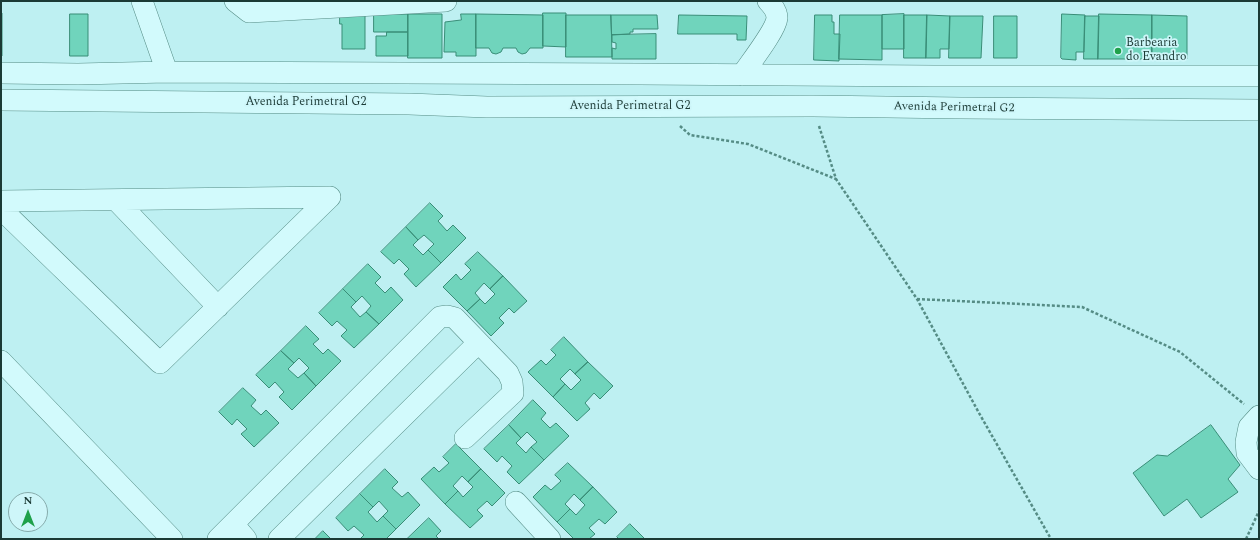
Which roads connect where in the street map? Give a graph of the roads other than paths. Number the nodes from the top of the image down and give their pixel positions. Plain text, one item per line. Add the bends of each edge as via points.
1 (142, 1) edge
2 (235, 1) edge
3 (446, 1) edge
4 (768, 1) edge
5 (167, 72) junction
6 (1, 73) edge
7 (742, 75) junction
8 (78, 89) junction
9 (1, 92) edge
10 (1252, 94) edge
11 (1, 100) edge
12 (116, 200) junction
13 (1, 201) edge
14 (1, 209) edge
15 (218, 306) junction
16 (478, 343) junction
17 (1, 362) edge
18 (1253, 411) edge
19 (466, 438) dead end
20 (1259, 469) edge
21 (516, 502) dead end
22 (239, 531) edge
23 (544, 537) edge
24 (172, 539) edge
25 (218, 539) edge
26 (279, 539) edge

1 - 5 street
2 - 3 street via 249,12
4 - 7 street via 773,5 777,17 773,30
5 - 7 street, Avenida Perimetral G2
5 - 8 street, Avenida Perimetral G2
6 - 8 street, Avenida Perimetral G2
7 - 10 street, Avenida Perimetral G2 via 934,76
8 - 9 street
8 - 10 street
8 - 10 street, Avenida Perimetral G2 via 487,107 968,108
8 - 11 street, Avenida Perimetral G2
12 - 13 street
12 - 15 street
12 - 15 street via 330,197
14 - 15 street via 160,363
16 - 19 street via 508,373 513,393
16 - 22 street via 455,318 440,317
16 - 26 street
17 - 24 street
18 - 20 street via 1246,442 1248,454
21 - 23 street
22 - 25 street

